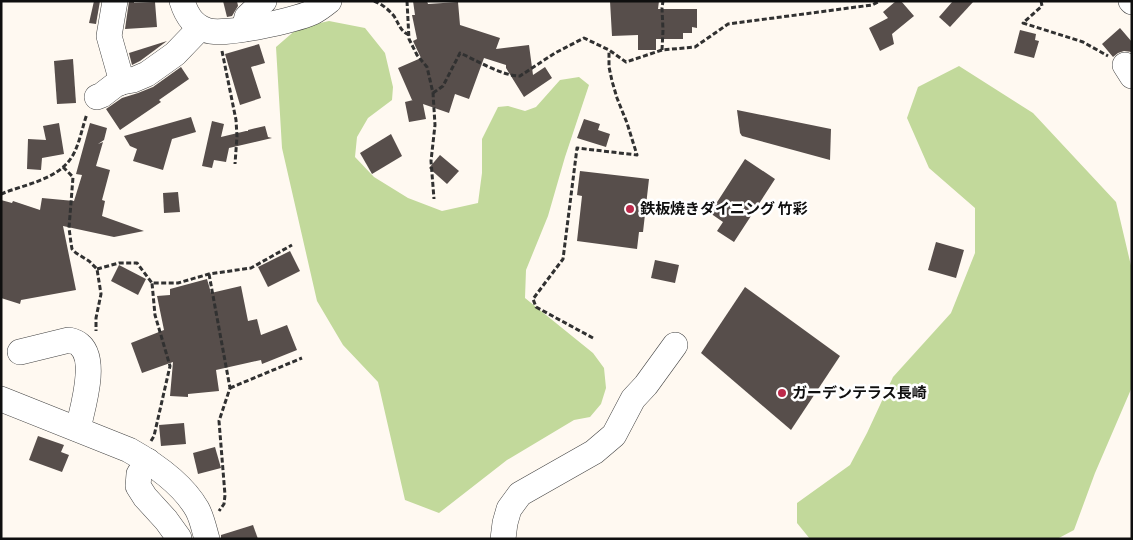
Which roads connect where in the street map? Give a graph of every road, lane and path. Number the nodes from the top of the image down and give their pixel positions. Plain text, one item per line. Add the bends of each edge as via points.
1 (115, 1) edge
2 (182, 1) edge
3 (264, 1) edge
4 (329, 1) edge
5 (374, 1) edge
6 (407, 1) edge
7 (663, 1) edge
8 (880, 1) edge
9 (1041, 1) edge
10 (872, 3) edge
11 (244, 29) junction
12 (210, 30) junction
13 (409, 35) junction
14 (609, 50) junction
15 (662, 50) junction
16 (1128, 70) edge
17 (122, 82) junction
18 (433, 93) junction
19 (97, 97) joint
20 (235, 164) dead end
21 (63, 167) junction
22 (1, 194) edge
23 (434, 199) dead end
24 (292, 245) dead end
25 (210, 274) junction
26 (152, 283) junction
27 (593, 338) dead end
28 (675, 346) dead end
29 (20, 352) dead end
30 (302, 358) dead end
31 (230, 388) junction
32 (1, 398) edge
33 (78, 429) junction
34 (146, 459) junction
35 (206, 533) edge
36 (178, 539) edge
37 (503, 539) edge

1 - 17 street via 109,36
2 - 12 street via 189,17
3 - 11 street via 247,18
4 - 11 street via 298,17
5 - 13 path via 384,6 403,32
6 - 13 path
7 - 15 path
8 - 10 path
9 - 16 path via 1042,6 1023,23 1083,42
10 - 15 path via 728,24 695,47
11 - 12 street
12 - 17 street via 147,74
12 - 20 path via 221,48 236,120
13 - 18 path via 417,56 427,67
14 - 15 path via 626,62
14 - 18 path via 584,38 520,76 503,73 460,53 443,86
14 - 27 path via 612,81 637,155 577,148 563,259 533,299 536,307
17 - 19 street
18 - 23 path via 435,125 431,161
19 - 21 path via 91,104 72,157
21 - 22 path via 32,184
21 - 26 path via 73,177 69,228 72,249 97,269 119,263 137,263
24 - 25 path via 251,268
25 - 26 path via 178,283
25 - 31 path
26 - 34 path via 155,315 170,366
28 - 37 street via 633,399 614,435 594,452 520,494 509,509
29 - 33 street via 69,340 82,347 88,372
30 - 31 path
31 - 35 path via 219,421 224,504
32 - 33 street
33 - 34 street
34 - 35 street via 184,492 197,508
34 - 36 street via 138,486

